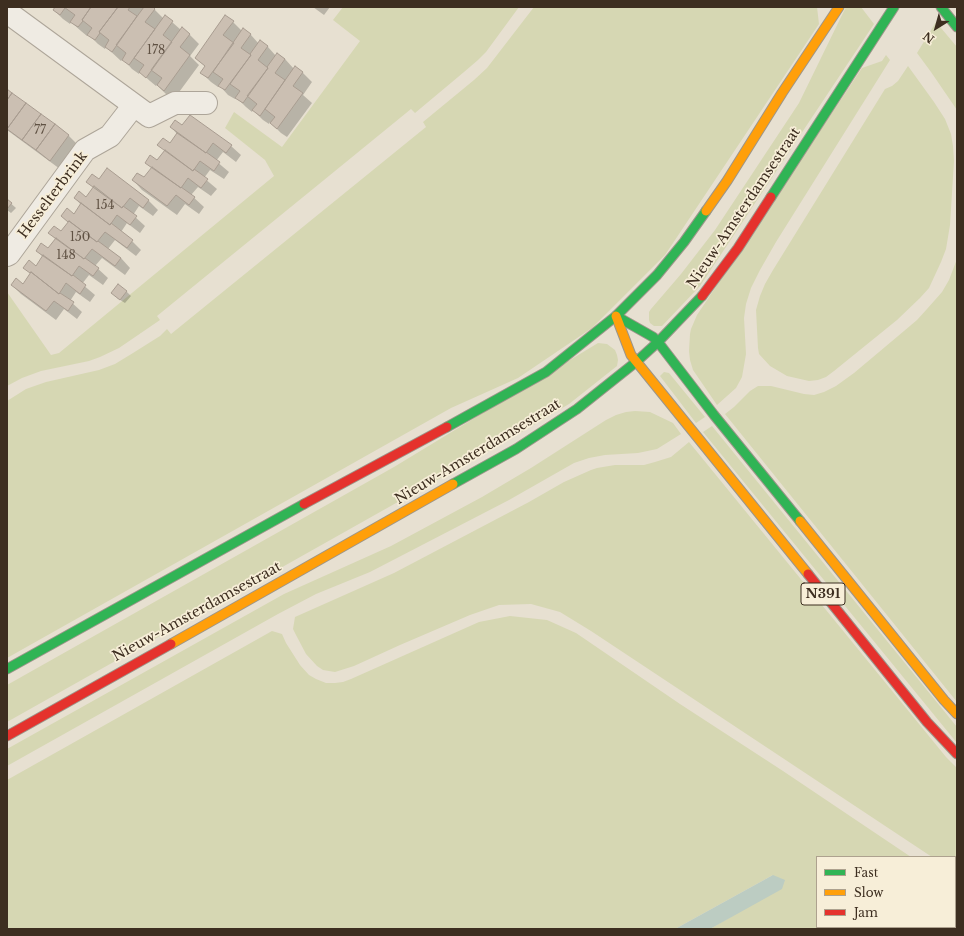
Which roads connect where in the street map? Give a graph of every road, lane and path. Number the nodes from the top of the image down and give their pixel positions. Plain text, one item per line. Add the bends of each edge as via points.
1 (838, 7) edge
2 (894, 7) edge
3 (941, 7) edge
4 (7, 12) edge
5 (957, 27) edge
6 (206, 103) dead end
7 (134, 104) junction
8 (7, 255) edge
9 (616, 316) junction
10 (658, 342) junction
11 (636, 362) junction
12 (7, 669) edge
13 (957, 714) edge
14 (7, 736) edge
15 (957, 754) edge

1 - 9 main road, Nieuw-Amsterdamsestraat via 727,181 684,242 657,275
2 - 10 main road, Nieuw-Amsterdamsestraat via 738,248 702,296
3 - 5 main road
4 - 7 street
6 - 7 street via 175,102 149,116
7 - 8 street, Hesselterbrink via 110,136 85,150
9 - 10 main road, N391
9 - 11 main road, N391
9 - 12 main road, Nieuw-Amsterdamsestraat via 546,372 491,404
10 - 11 main road, Nieuw-Amsterdamsestraat
10 - 13 main road, N391 via 714,415
11 - 14 main road, Nieuw-Amsterdamsestraat via 578,409 516,449
11 - 15 main road, N391 via 926,722

